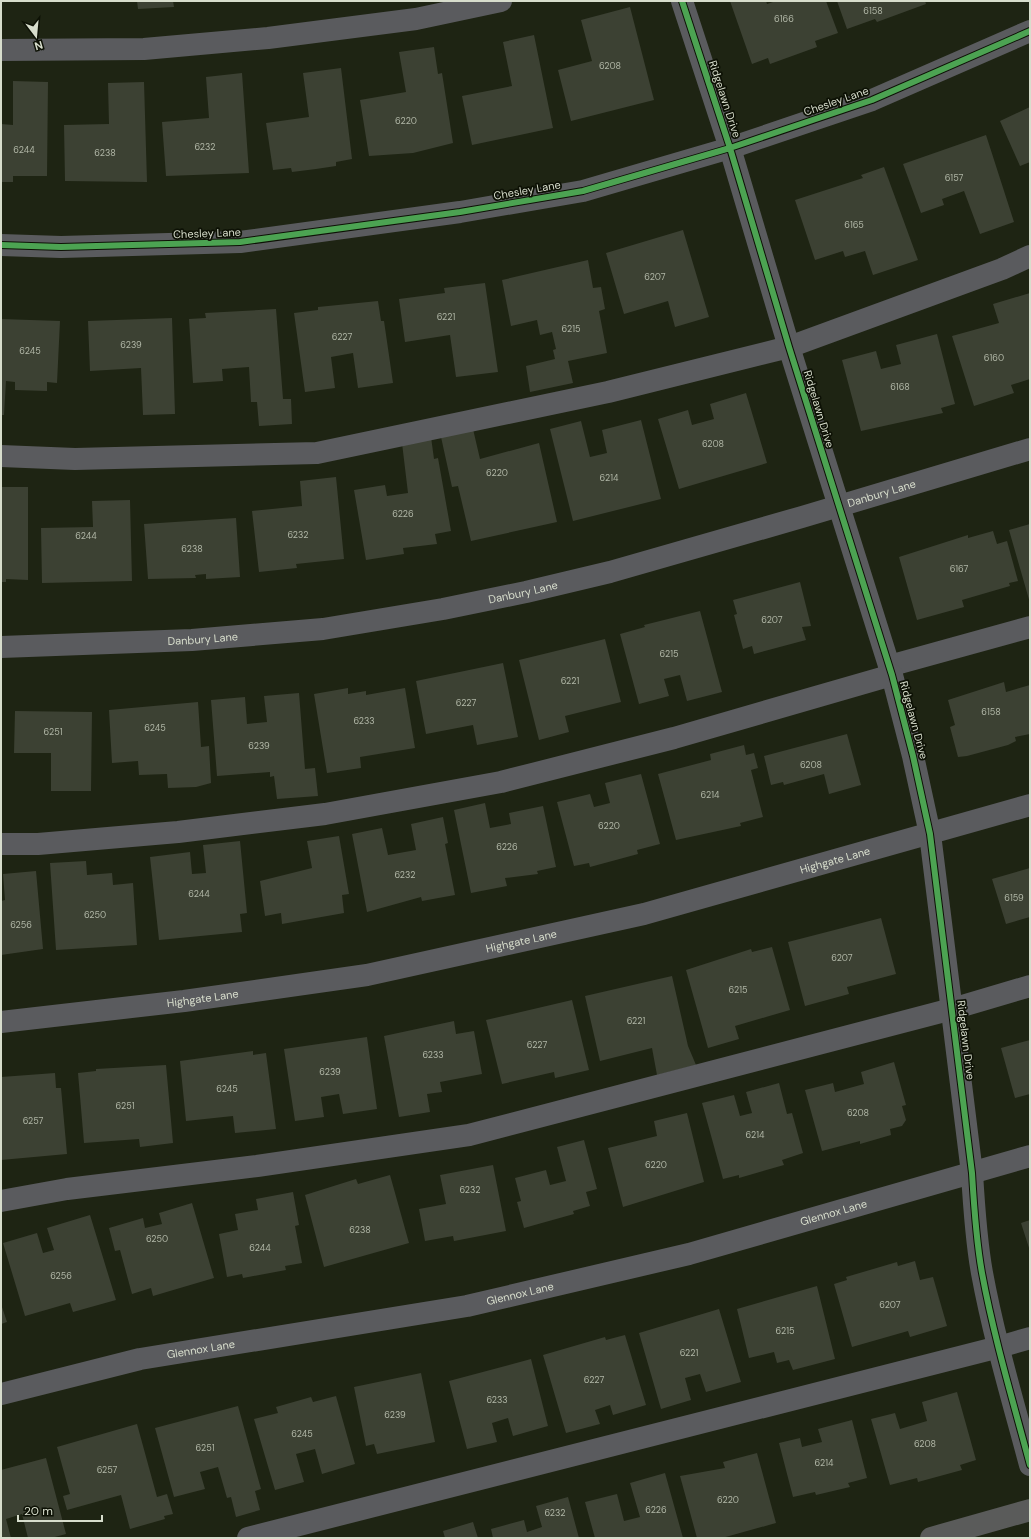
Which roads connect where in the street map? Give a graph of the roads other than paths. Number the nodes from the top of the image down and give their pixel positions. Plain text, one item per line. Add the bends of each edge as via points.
1 (501, 1) edge
2 (682, 1) edge
3 (1030, 31) edge
4 (1, 50) edge
5 (730, 148) junction
6 (1, 245) edge
7 (1030, 256) edge
8 (789, 347) junction
9 (1030, 449) edge
10 (1, 456) edge
11 (839, 506) junction
12 (1030, 627) edge
13 (1, 647) edge
14 (890, 671) junction
15 (1030, 805) edge
16 (930, 834) junction
17 (1, 844) edge
18 (1030, 986) edge
19 (952, 1009) junction
20 (1, 1022) edge
21 (1030, 1156) edge
22 (972, 1173) junction
23 (1, 1201) edge
24 (1030, 1338) edge
25 (999, 1348) junction
26 (1, 1394) edge
27 (1030, 1465) edge
28 (1030, 1510) edge
29 (248, 1538) edge
30 (931, 1538) edge

1 - 4 street via 416,19 268,38 144,49
2 - 5 street, Ridgelawn Drive
3 - 5 street, Chesley Lane via 872,100
5 - 6 street, Chesley Lane via 583,191 460,212 240,242 61,247
5 - 8 street, Ridgelawn Drive
7 - 8 street via 1002,269
8 - 10 street via 608,392 316,453 75,460
8 - 11 street, Ridgelawn Drive
9 - 11 street, Danbury Lane
11 - 13 street, Danbury Lane via 610,572 436,610 315,630 192,640
11 - 14 street, Ridgelawn Drive
12 - 14 street
14 - 16 street, Ridgelawn Drive via 913,756
14 - 17 street via 674,738 502,782 325,814 178,832 38,844
15 - 16 street, Highgate Lane
16 - 19 street, Ridgelawn Drive
16 - 20 street, Highgate Lane via 644,914 367,975
18 - 19 street
19 - 22 street, Ridgelawn Drive
19 - 23 street via 469,1135 257,1166 67,1189
21 - 22 street, Glennox Lane
22 - 25 street, Ridgelawn Drive via 982,1273
22 - 26 street, Glennox Lane via 689,1254 467,1306 140,1359
24 - 25 street
25 - 27 street, Ridgelawn Drive
25 - 29 street
28 - 30 main road

